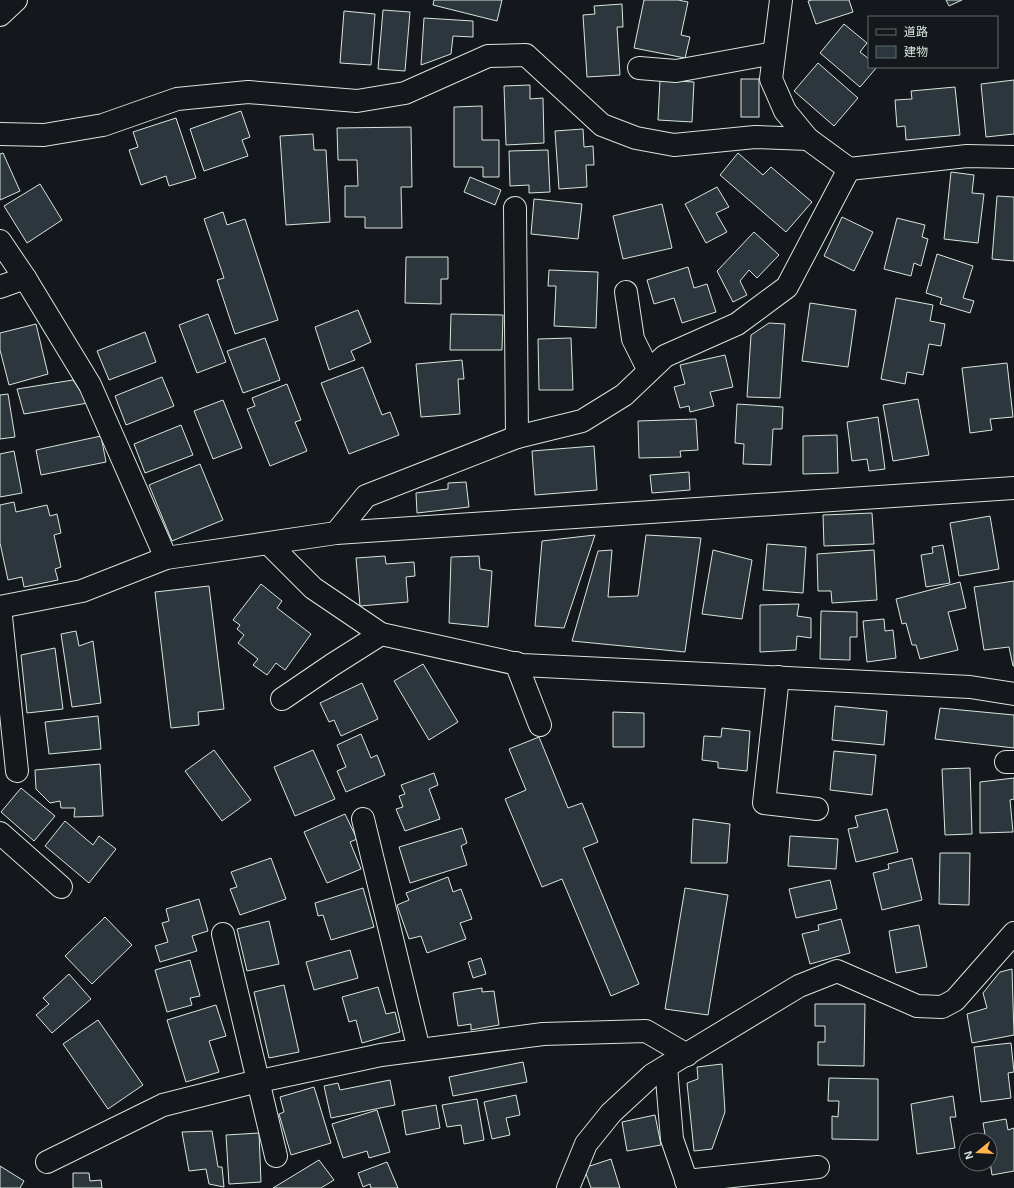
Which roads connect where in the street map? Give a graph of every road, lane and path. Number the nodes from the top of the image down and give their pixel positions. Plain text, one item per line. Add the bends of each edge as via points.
1 (16, 0) edge
2 (781, 0) edge
3 (0, 15) edge
4 (774, 53) junction
5 (639, 68) dead end
6 (0, 134) edge
7 (808, 139) junction
8 (1014, 157) edge
9 (849, 169) junction
10 (514, 208) dead end
11 (0, 241) edge
12 (25, 278) junction
13 (0, 287) edge
14 (626, 292) dead end
15 (649, 371) junction
16 (517, 437) junction
17 (1014, 488) edge
18 (336, 534) junction
19 (269, 544) junction
20 (166, 558) junction
21 (0, 607) edge
22 (381, 634) junction
23 (516, 663) junction
24 (778, 677) junction
25 (1014, 694) edge
26 (282, 699) dead end
27 (540, 725) dead end
28 (17, 771) dead end
29 (817, 809) dead end
30 (363, 820) dead end
31 (0, 833) edge
32 (61, 887) dead end
33 (1014, 933) edge
34 (223, 934) dead end
35 (419, 1050) junction
36 (687, 1055) junction
37 (666, 1067) junction
38 (257, 1082) junction
39 (276, 1156) dead end
40 (47, 1162) dead end
41 (818, 1167) dead end
42 (688, 1184) edge
43 (568, 1188) edge

1 - 3 street
2 - 4 street
4 - 5 street via 676,71
4 - 7 street via 770,79 785,111
6 - 7 street via 44,135 103,125 176,99 248,92 357,101 405,93 488,56 526,55 602,125 636,138 674,145 755,137
7 - 9 street
8 - 9 street via 967,156
9 - 15 street via 787,287 737,324 665,356
10 - 16 street
11 - 12 street
12 - 13 street
12 - 20 street via 90,385
14 - 15 street via 633,339
15 - 16 street via 624,395 582,421
16 - 18 street via 366,496
17 - 18 street
18 - 19 street
19 - 20 street
19 - 22 street via 313,588
20 - 21 street via 82,591
21 - 28 street
22 - 23 street
22 - 26 street
23 - 24 street
23 - 27 street
24 - 25 street via 970,687
24 - 29 street via 764,803
30 - 35 street
31 - 32 street
33 - 36 street via 955,1000 942,1007 917,1006 836,971 799,986
34 - 38 street
35 - 36 street via 543,1034 646,1031
35 - 38 street via 382,1055
36 - 37 street
37 - 42 street via 672,1139
37 - 43 street via 652,1075 611,1113 586,1144
38 - 39 street
38 - 40 street via 163,1105
41 - 42 street

